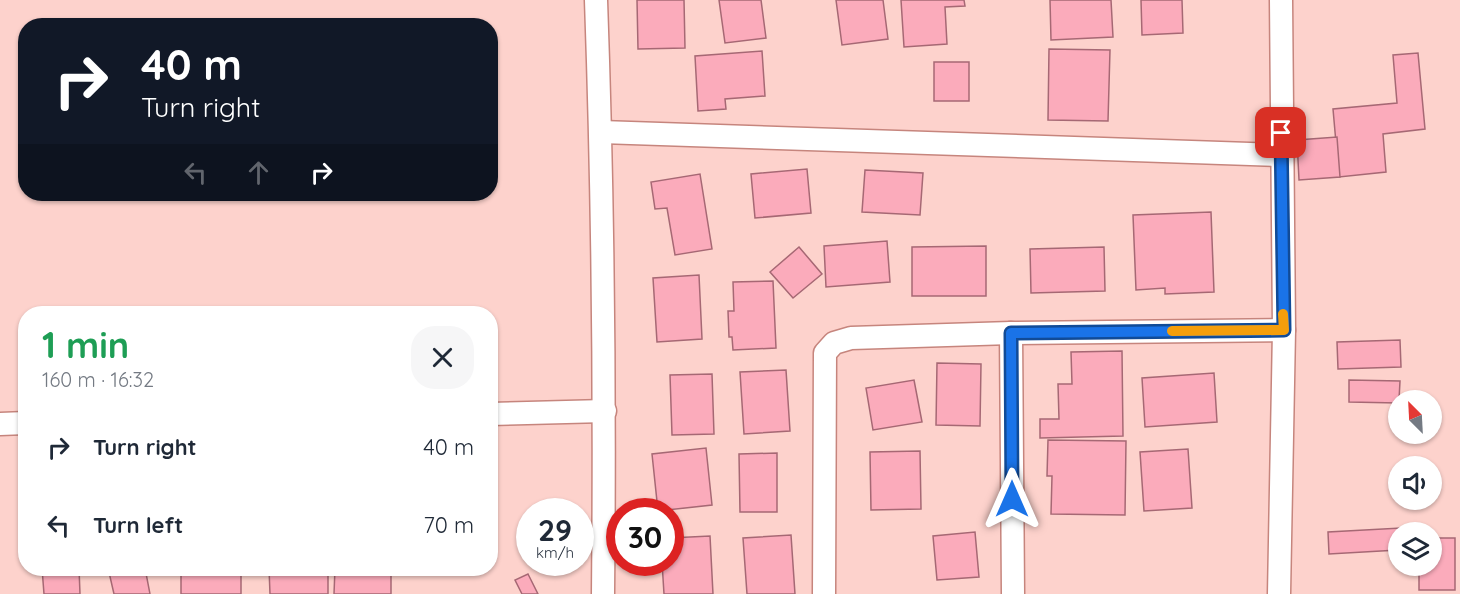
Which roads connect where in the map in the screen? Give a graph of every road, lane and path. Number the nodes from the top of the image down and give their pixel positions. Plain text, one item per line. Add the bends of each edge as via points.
1 (596, 0) edge
2 (1281, 0) edge
3 (601, 132) junction
4 (1281, 155) junction
5 (1284, 330) junction
6 (1011, 333) junction
7 (605, 411) junction
8 (498, 414) edge
9 (18, 423) edge
10 (0, 424) edge
11 (603, 594) edge
12 (824, 594) edge
13 (1013, 594) edge
14 (1279, 594) edge

1 - 3 street
2 - 4 street
3 - 4 street
3 - 7 street
4 - 5 street
5 - 6 street
5 - 14 street
6 - 12 street via 852,338 834,343 825,353
6 - 13 street
7 - 8 street
7 - 11 street
9 - 10 street

